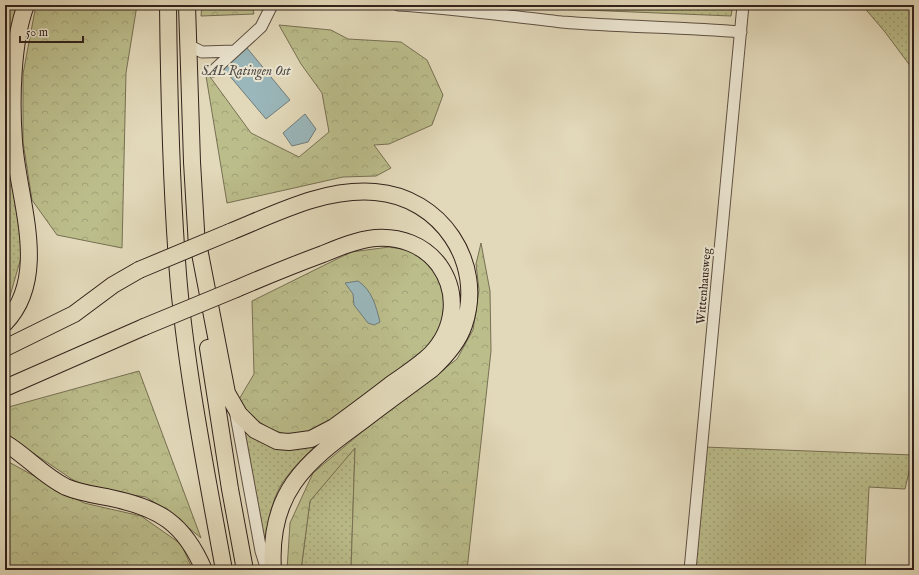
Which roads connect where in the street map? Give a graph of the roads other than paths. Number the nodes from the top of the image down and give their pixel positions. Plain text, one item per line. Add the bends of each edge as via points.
1 (26, 5) edge
2 (168, 5) edge
3 (187, 5) edge
4 (272, 5) edge
5 (398, 5) edge
6 (743, 5) edge
7 (741, 32) junction
8 (188, 45) junction
9 (235, 51) junction
10 (213, 71) dead end
11 (197, 238) junction
12 (139, 270) junction
13 (5, 323) edge
14 (5, 338) edge
15 (5, 348) edge
16 (5, 388) edge
17 (234, 405) junction
18 (5, 442) edge
19 (204, 570) edge
20 (224, 570) edge
21 (245, 570) edge
22 (267, 570) edge
23 (273, 570) edge
24 (690, 570) edge

1 - 13 highway via 16,51 13,87 14,141 29,239 29,260 27,279 21,297
2 - 20 highway via 170,153 180,287 189,365
3 - 8 highway
4 - 9 street via 261,27
5 - 7 street via 563,22
6 - 7 street, Wittenhausweg
7 - 24 street, Wittenhausweg
8 - 9 street via 202,52
8 - 11 highway
9 - 10 street
11 - 17 highway via 227,393
11 - 21 highway via 210,363
12 - 14 highway via 114,278 87,297
12 - 15 highway via 113,285 74,314
12 - 23 highway, bridge via 318,198 350,192 389,194 407,199 437,218 456,242 469,277 469,300 463,327 444,358 432,369 331,443 297,476 277,516 273,539
16 - 17 highway, bridge via 236,289 352,243 374,238 400,240 419,247 435,260 449,285 452,308 446,332 431,354 334,427 311,439 276,441 246,422
17 - 22 street via 261,551
18 - 19 highway via 67,488 139,504 160,514 188,541

